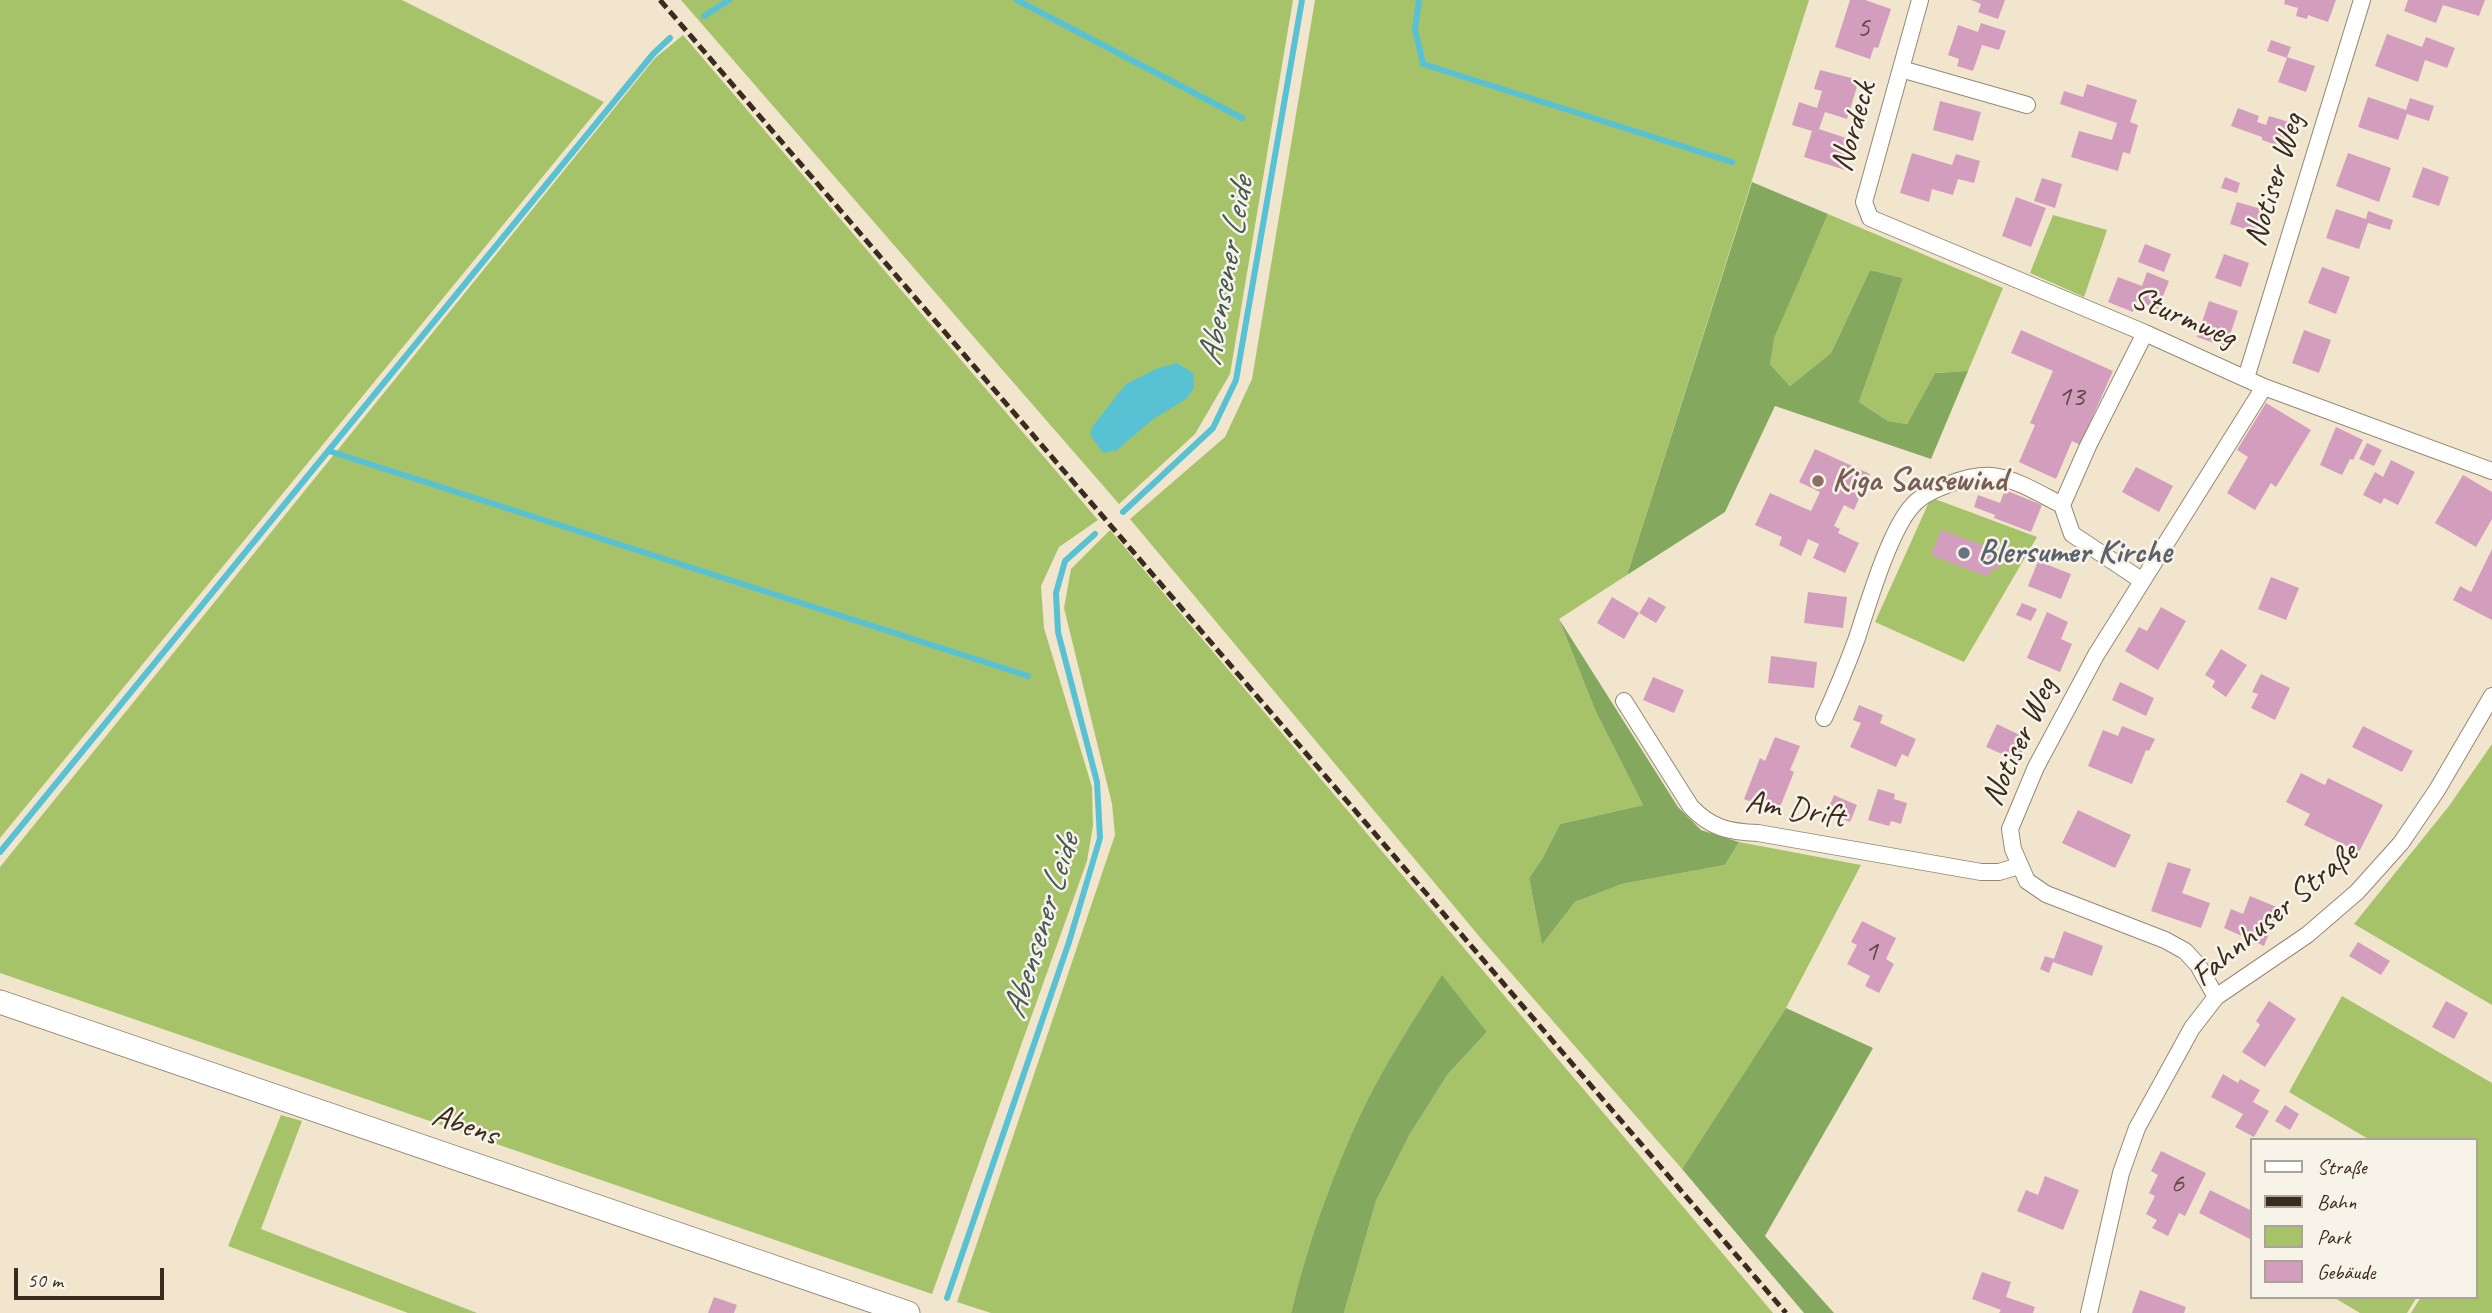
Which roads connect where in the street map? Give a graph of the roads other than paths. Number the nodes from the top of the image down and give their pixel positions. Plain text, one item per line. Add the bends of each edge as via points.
1 (1920, 0) edge
2 (2362, 0) edge
3 (1901, 69) junction
4 (2027, 105) dead end
5 (1864, 202) joint
6 (2145, 333) junction
7 (2246, 377) junction
8 (2264, 387) junction
9 (2492, 471) edge
10 (2062, 505) junction
11 (2141, 580) junction
12 (2492, 696) edge
13 (1624, 701) dead end
14 (1824, 718) dead end
15 (2019, 866) junction
16 (2216, 997) junction
17 (0, 1002) edge
18 (908, 1313) edge
19 (2089, 1313) edge

1 - 3 street, Nordeck
2 - 7 street, Notiser Weg
3 - 4 street, Nordeck
3 - 5 street, Nordeck
5 - 6 street, Sturmweg via 1870,218 1878,223
6 - 7 street, Sturmweg
6 - 10 street
7 - 8 street, Sturmweg
8 - 9 street, Sturmweg
8 - 11 street, Notiser Weg
10 - 11 street via 2072,534
10 - 14 street via 1992,476 1961,481 1914,502 1898,527
11 - 15 street, Notiser Weg via 2077,689 2019,804 2010,829
12 - 16 street, Fahnhuser Straße via 2401,843 2357,892 2307,936
13 - 15 street, Am Drift via 1705,822 1735,832 1981,872
15 - 16 street, Notiser Weg via 2027,881 2046,894 2185,951
16 - 19 street, Fahnhuser Straße via 2192,1028 2137,1128
17 - 18 main road, Abens

